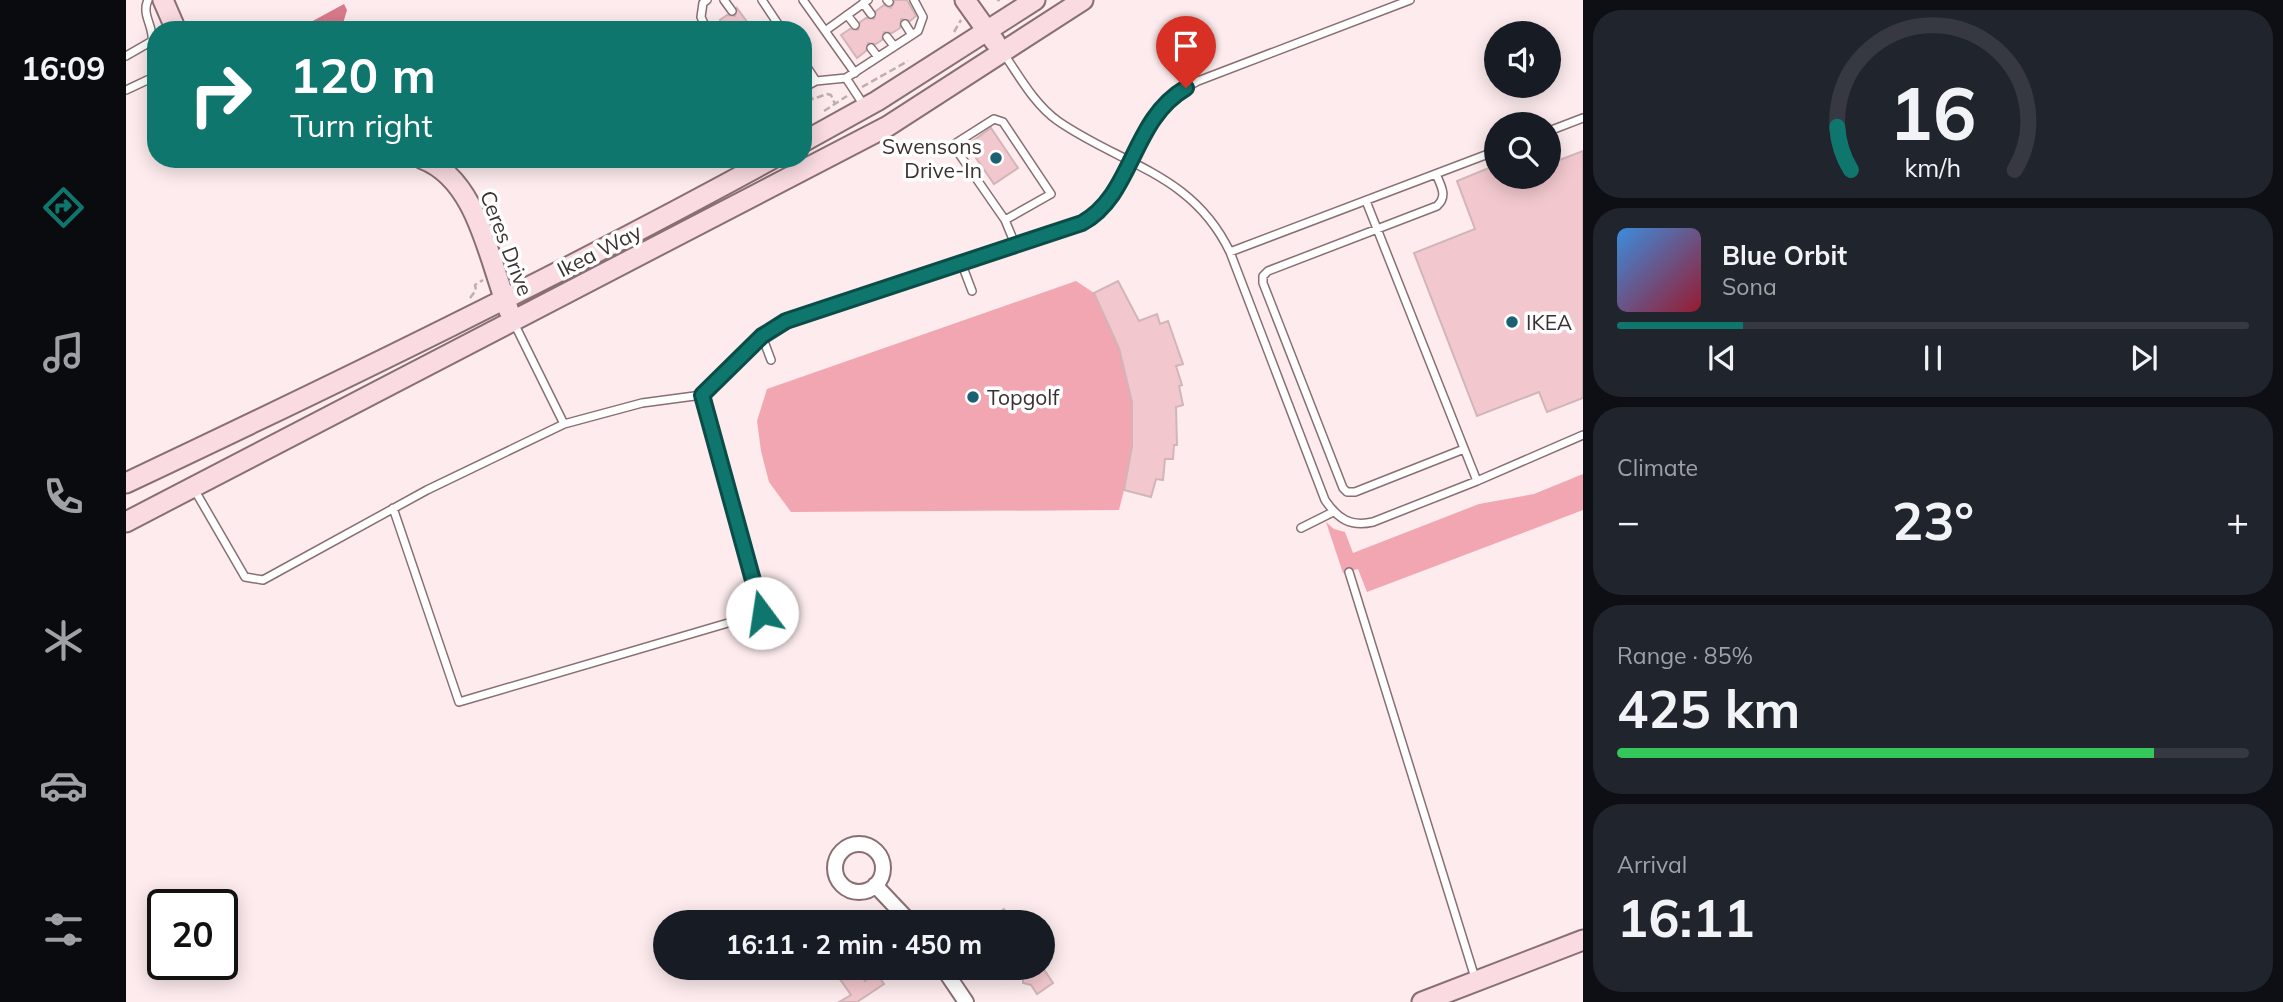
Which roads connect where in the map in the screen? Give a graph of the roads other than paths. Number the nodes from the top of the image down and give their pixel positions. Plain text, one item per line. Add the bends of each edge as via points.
1 (148, 0) edge
2 (163, 0) edge
3 (706, 0) edge
4 (724, 0) edge
5 (762, 0) edge
6 (803, 0) edge
7 (914, 0) edge
8 (1035, 0) edge
9 (1083, 0) edge
10 (1410, 0) edge
11 (865, 2) edge
12 (970, 6) edge
13 (732, 11) dead end
14 (871, 14) dead end
15 (847, 15) junction
16 (148, 21) edge
17 (172, 21) edge
18 (703, 21) edge
19 (776, 21) edge
20 (905, 24) dead end
21 (855, 26) dead end
22 (825, 31) junction
23 (988, 32) junction
24 (912, 35) junction
25 (887, 37) dead end
26 (147, 46) edge
27 (894, 47) junction
28 (871, 48) dead end
29 (1003, 53) junction
30 (126, 56) edge
31 (878, 57) junction
32 (855, 73) junction
33 (812, 74) edge
34 (846, 78) junction
35 (147, 80) edge
36 (817, 81) junction
37 (812, 84) edge
38 (126, 90) edge
39 (860, 99) junction
40 (1583, 118) edge
41 (1561, 126) edge
42 (812, 135) edge
43 (1484, 156) edge
44 (1130, 159) junction
45 (812, 165) edge
46 (440, 168) edge
47 (755, 168) edge
48 (807, 168) edge
49 (1436, 174) junction
50 (1366, 201) junction
51 (1006, 220) junction
52 (1377, 229) junction
53 (1015, 244) junction
54 (1230, 252) junction
55 (961, 262) junction
56 (972, 291) dead end
57 (504, 300) junction
58 (512, 320) junction
59 (762, 336) junction
60 (771, 360) dead end
61 (702, 395) junction
62 (564, 424) junction
63 (1583, 435) edge
64 (1464, 449) junction
65 (1477, 481) junction
66 (126, 483) edge
67 (193, 486) junction
68 (393, 508) junction
69 (1333, 512) junction
70 (126, 522) edge
71 (1301, 528) dead end
72 (1349, 572) dead end
73 (875, 885) dead end
74 (901, 910) edge
75 (1583, 940) edge
76 (951, 980) edge
77 (1476, 982) junction
78 (966, 1002) edge
79 (1422, 1002) edge

1 - 16 lane
2 - 17 main road
3 - 18 lane
4 - 13 lane
5 - 19 lane
6 - 22 lane
7 - 24 lane via 923,17
8 - 23 main road
9 - 29 main road, Ikea Way
10 - 44 lane via 1198,81 1173,95 1153,117
11 - 14 lane
11 - 15 lane
12 - 23 main road
15 - 21 lane
15 - 22 lane
20 - 24 lane
22 - 32 lane
23 - 29 main road
23 - 39 main road
24 - 27 lane
25 - 27 lane
26 - 30 lane
27 - 31 lane
28 - 31 lane
29 - 44 lane via 1055,119
29 - 45 main road, Ikea Way via 888,126
31 - 32 lane
32 - 34 lane
33 - 36 lane
34 - 36 lane
34 - 39 lane
35 - 38 lane
36 - 37 lane
39 - 42 main road
40 - 41 lane
43 - 49 lane
44 - 53 lane via 1113,195 1095,216
44 - 54 lane via 1210,216
46 - 57 main road, Ceres Drive via 467,197
47 - 57 main road, Ikea Way
48 - 58 main road, Ikea Way
49 - 50 lane
49 - 52 lane via 1443,201
50 - 52 lane
50 - 54 lane
51 - 51 lane via 1051,194 1003,122 994,119 953,145
51 - 53 lane
52 - 64 lane
52 - 64 lane via 1264,276 1329,453 1343,488 1355,492
53 - 55 lane
54 - 69 lane
55 - 56 lane
55 - 59 lane via 786,321
57 - 58 main road, Ceres Drive
57 - 66 main road, Ikea Way
58 - 62 lane
58 - 67 main road, Ikea Way
59 - 60 lane
59 - 61 lane
61 - 62 lane via 642,403
61 - 68 lane via 762,613 459,702
62 - 68 lane
63 - 65 lane
64 - 65 lane
65 - 69 lane via 1373,522 1359,525
67 - 68 lane via 245,578 252,580 263,580
67 - 70 main road, Ikea Way
69 - 71 lane
72 - 77 lane
73 - 74 street
75 - 77 main road
76 - 78 street
77 - 79 main road

